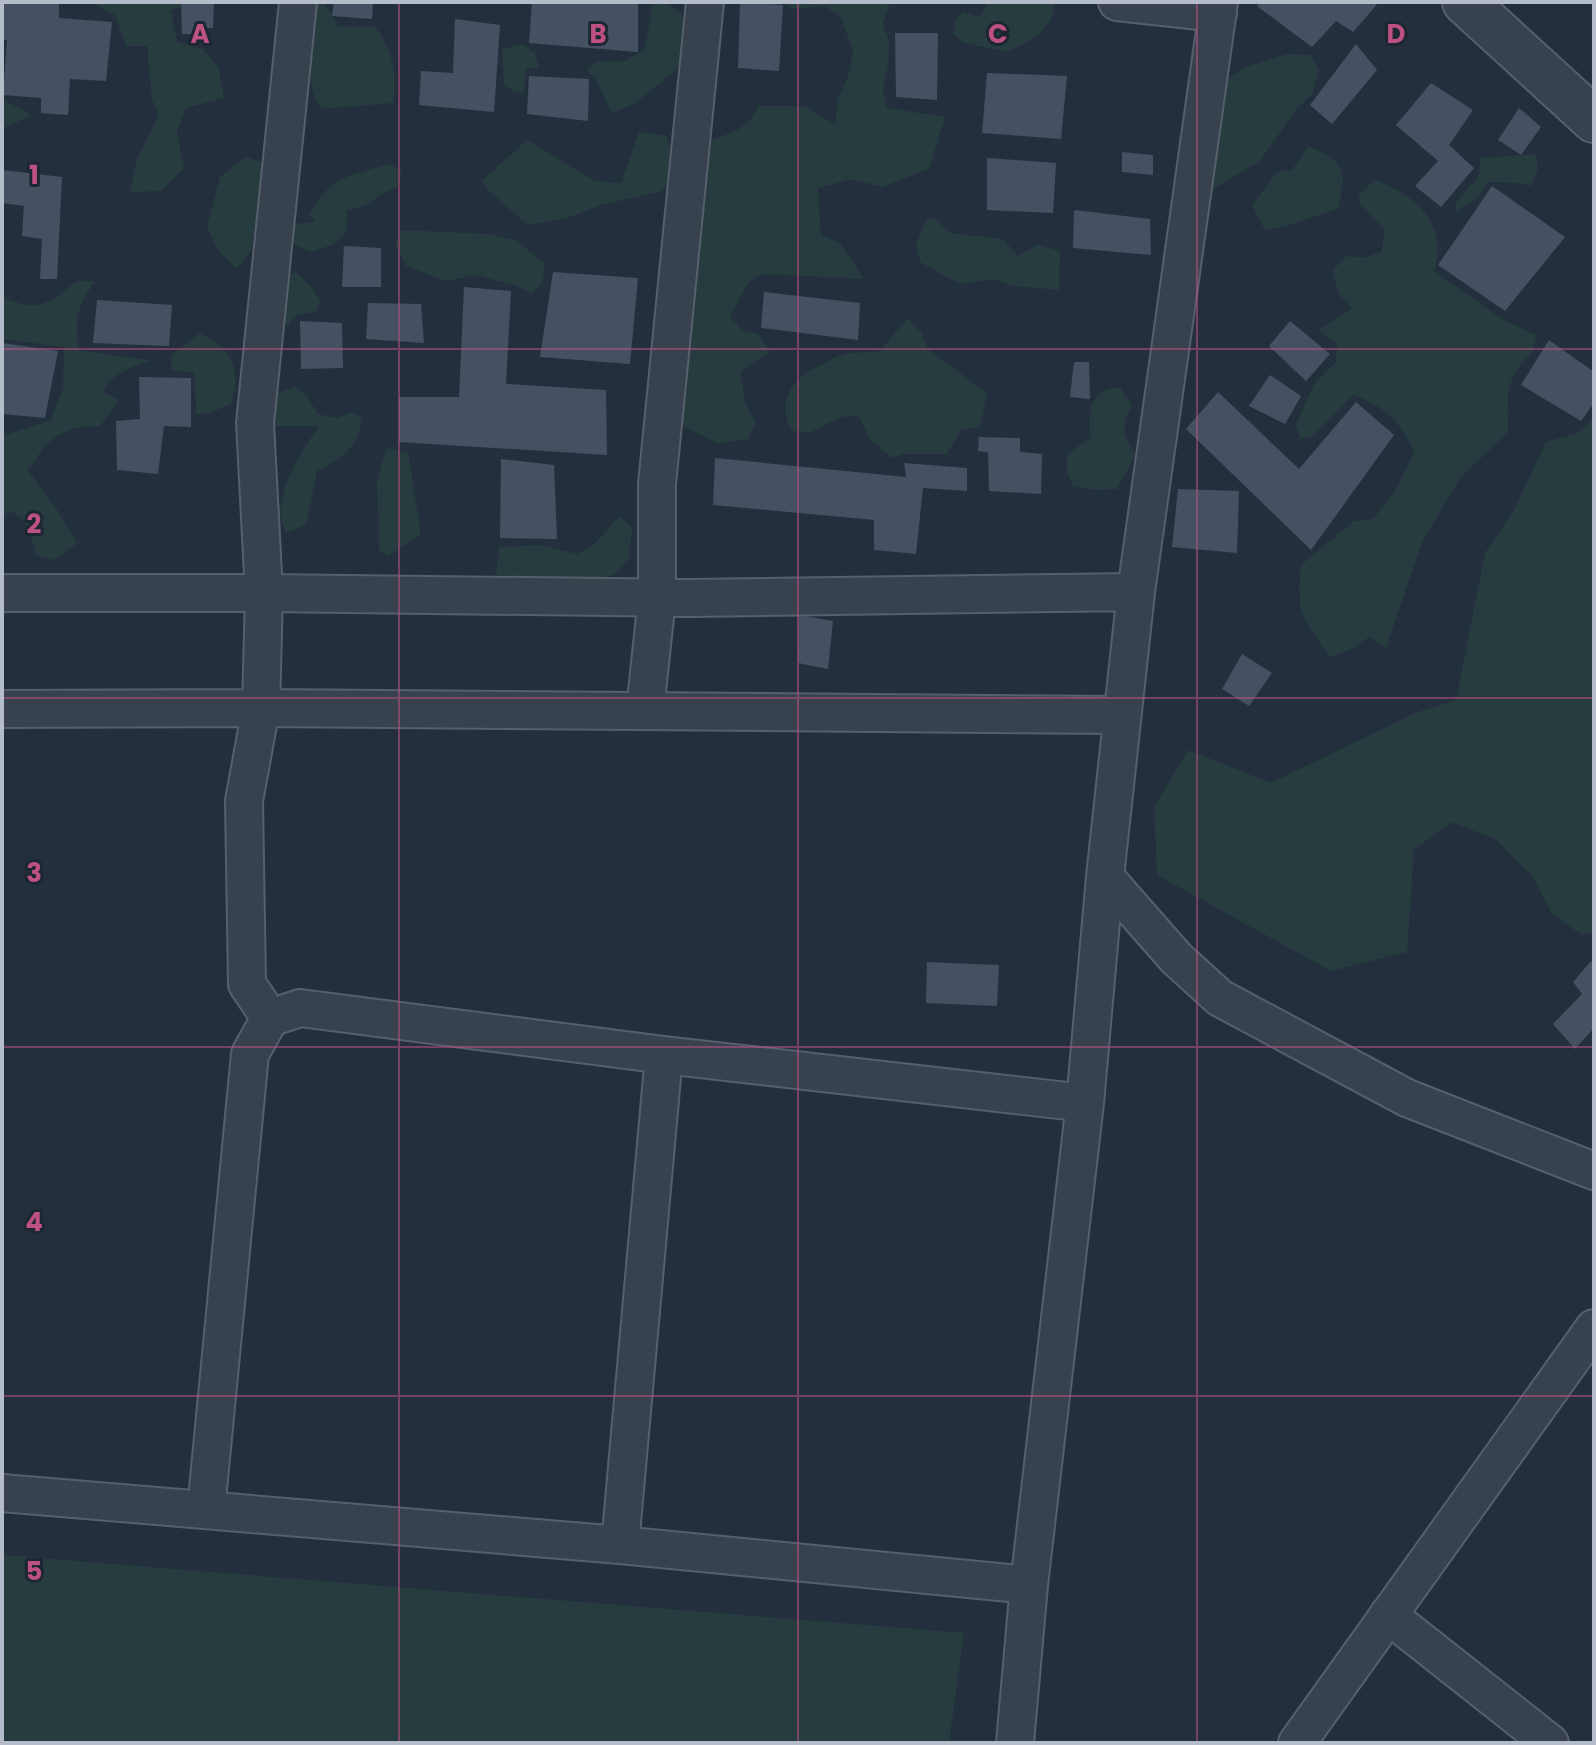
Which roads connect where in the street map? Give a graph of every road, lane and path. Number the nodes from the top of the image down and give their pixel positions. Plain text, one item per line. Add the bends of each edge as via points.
1 (298, 2) edge
2 (705, 2) edge
3 (1117, 2) edge
4 (1465, 2) edge
5 (1218, 7) edge
6 (1594, 120) edge
7 (1136, 592) junction
8 (2, 593) edge
9 (264, 593) junction
10 (657, 598) junction
11 (261, 708) junction
12 (2, 709) edge
13 (645, 710) junction
14 (1122, 715) junction
15 (1105, 877) junction
16 (270, 1018) junction
17 (664, 1055) junction
18 (1085, 1103) junction
19 (1594, 1171) edge
20 (1594, 1328) edge
21 (2, 1493) edge
22 (206, 1510) junction
23 (620, 1545) junction
24 (1029, 1585) junction
25 (1388, 1615) junction
26 (1015, 1743) edge
27 (1297, 1743) edge
28 (1550, 1743) edge

1 - 9 street via 255,423
2 - 10 street via 657,484
3 - 5 street
4 - 6 street
5 - 7 street
7 - 10 street
7 - 14 street
8 - 9 street
9 - 10 street
9 - 11 street
10 - 13 street
11 - 12 street
11 - 13 street
11 - 16 street via 244,801 247,984
13 - 14 street
14 - 15 street
15 - 18 street
15 - 19 street via 1176,958 1220,998 1407,1098
16 - 17 street via 300,1008
16 - 22 street via 250,1054
17 - 18 street
17 - 23 street
18 - 24 street
20 - 25 street
21 - 22 street
22 - 23 street
23 - 24 street
24 - 26 street
25 - 27 street
25 - 28 street

